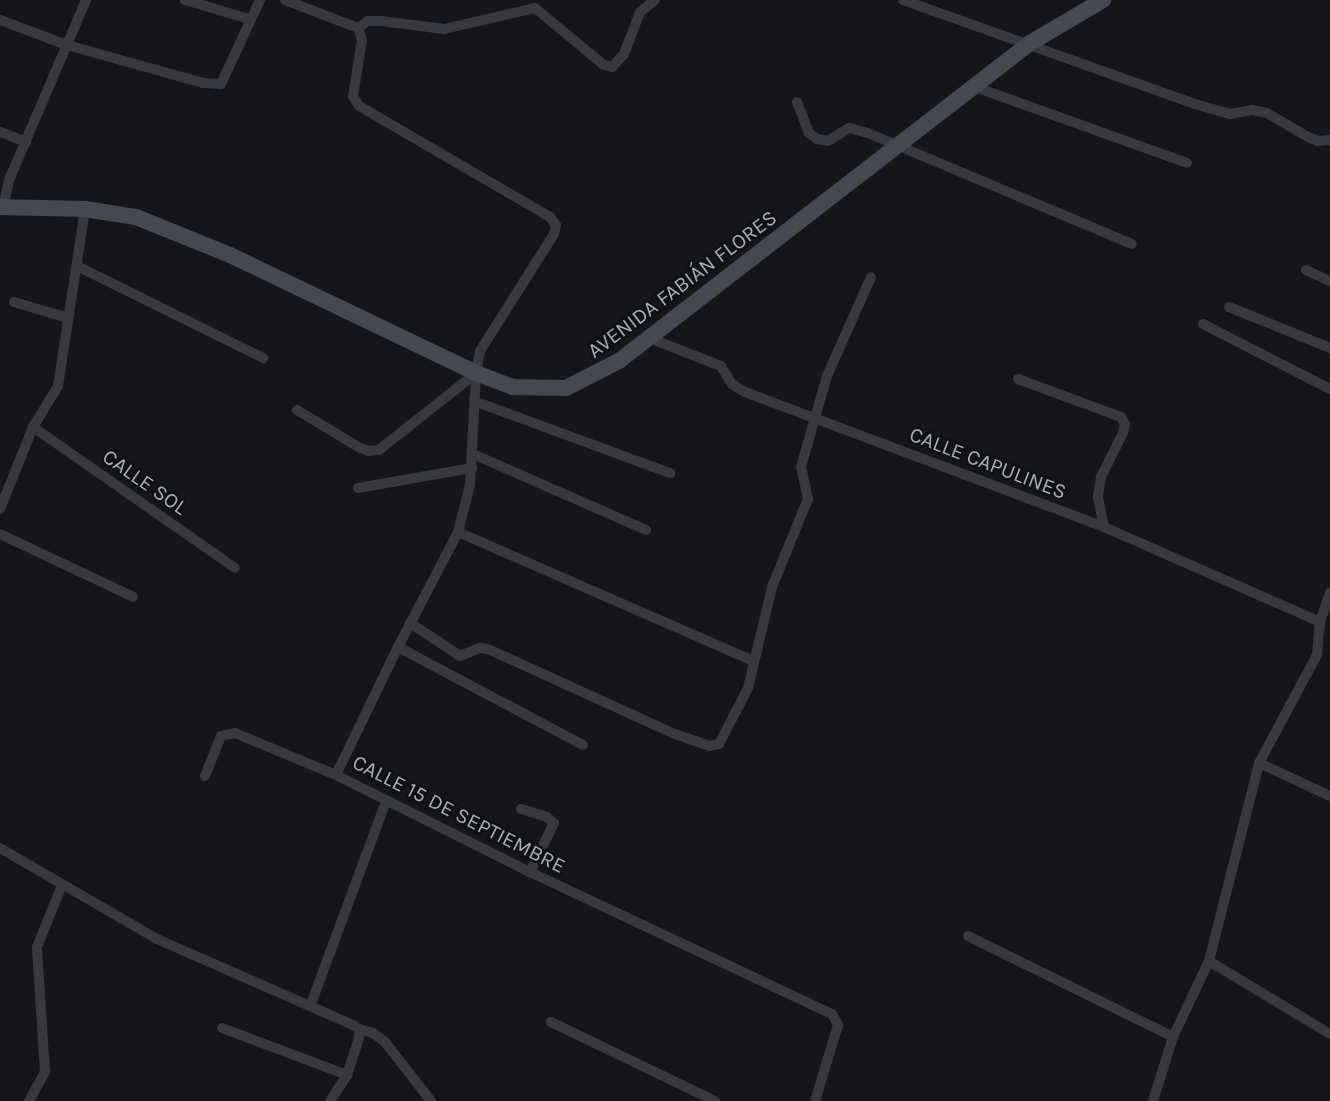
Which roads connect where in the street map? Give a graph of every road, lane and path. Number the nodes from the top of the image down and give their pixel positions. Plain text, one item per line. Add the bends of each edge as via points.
1 (86, 0) edge
2 (186, 0) edge
3 (260, 0) edge
4 (285, 0) edge
5 (655, 0) edge
6 (902, 0) edge
7 (1103, 0) edge
8 (639, 6) edge
9 (249, 19) junction
10 (0, 20) edge
11 (358, 28) junction
12 (1030, 43) junction
13 (67, 45) junction
14 (975, 86) junction
15 (797, 102) dead end
16 (0, 132) edge
17 (1330, 140) edge
18 (26, 142) junction
19 (897, 146) junction
20 (1187, 163) dead end
21 (1, 207) edge
22 (85, 209) junction
23 (1132, 243) dead end
24 (76, 266) junction
25 (1306, 270) dead end
26 (871, 277) dead end
27 (1330, 281) edge
28 (14, 302) dead end
29 (1229, 307) dead end
30 (68, 318) junction
31 (1203, 324) dead end
32 (649, 338) junction
33 (1330, 348) edge
34 (263, 358) dead end
35 (476, 373) junction
36 (1018, 379) dead end
37 (1330, 389) edge
38 (474, 401) junction
39 (297, 410) dead end
40 (816, 417) junction
41 (33, 427) junction
42 (473, 454) junction
43 (471, 468) junction
44 (670, 473) dead end
45 (358, 488) dead end
46 (0, 509) edge
47 (1104, 527) junction
48 (646, 530) dead end
49 (458, 533) junction
50 (0, 534) edge
51 (235, 568) dead end
52 (1330, 593) edge
53 (133, 597) dead end
54 (1320, 622) junction
55 (410, 623) junction
56 (398, 647) junction
57 (1317, 655) junction
58 (1330, 660) edge
59 (753, 661) junction
60 (583, 745) dead end
61 (1259, 763) junction
62 (336, 775) junction
63 (205, 776) dead end
64 (1330, 796) edge
65 (386, 801) junction
66 (521, 808) dead end
67 (0, 848) edge
68 (530, 872) junction
69 (62, 886) junction
70 (968, 936) dead end
71 (1209, 961) junction
72 (311, 1004) junction
73 (551, 1022) dead end
74 (222, 1028) dead end
75 (359, 1029) junction
76 (1330, 1034) edge
77 (1173, 1037) junction
78 (346, 1075) junction
79 (29, 1101) edge
80 (330, 1101) edge
81 (431, 1101) edge
82 (715, 1101) edge
83 (814, 1101) edge
84 (1153, 1101) edge

1 - 13 street
2 - 9 street
3 - 9 street
4 - 11 street
5 - 8 street
6 - 12 street
7 - 12 main road, AVENIDA FABIÁN FLORES
8 - 11 street via 624,54 612,67 535,8 444,29 381,21 368,21
9 - 13 street via 221,84
10 - 13 street
11 - 35 street, CALLE 15 DE SEPTIEMBRE via 362,40 353,96 359,106 550,217 556,225 480,351
12 - 14 main road, AVENIDA FABIÁN FLORES
12 - 17 street via 1195,104 1230,114 1267,113 1308,137
13 - 18 street
14 - 19 main road, AVENIDA FABIÁN FLORES
14 - 20 street
15 - 19 street via 809,132 817,139 828,141 849,128
16 - 18 street
18 - 21 street
19 - 23 street
19 - 32 main road, AVENIDA FABIÁN FLORES
21 - 22 main road, AVENIDA FABIÁN FLORES
22 - 24 street
22 - 35 main road, AVENIDA FABIÁN FLORES via 136,217 230,255
24 - 30 street
24 - 34 street
25 - 27 street
26 - 40 street via 828,376
28 - 30 street
29 - 33 street
30 - 41 street via 58,386
31 - 37 street
32 - 35 main road, AVENIDA FABIÁN FLORES via 566,388 513,387
32 - 40 street, CALLE CAPULINES via 720,366 732,384 745,392
35 - 38 street, CALLE 15 DE SEPTIEMBRE
35 - 39 street via 379,450 360,448
36 - 47 street via 1121,416 1123,433 1101,477 1098,497
38 - 42 street, CALLE 15 DE SEPTIEMBRE
38 - 44 street
40 - 47 street, CALLE CAPULINES
40 - 59 street via 801,467 808,499 772,587
41 - 46 street
41 - 51 street, CALLE SOL
42 - 43 street, CALLE 15 DE SEPTIEMBRE
42 - 48 street
43 - 45 street
43 - 49 street, CALLE 15 DE SEPTIEMBRE
47 - 54 street, CALLE CAPULINES
49 - 55 street, CALLE 15 DE SEPTIEMBRE
49 - 59 street
50 - 53 street
52 - 54 street
54 - 57 street
55 - 56 street, CALLE 15 DE SEPTIEMBRE
55 - 59 street via 460,656 488,649 710,747 719,744 748,688
56 - 60 street
56 - 62 street, CALLE 15 DE SEPTIEMBRE
57 - 58 street
57 - 61 street
61 - 64 street
61 - 71 street
62 - 63 street via 227,733 221,736
62 - 65 street, CALLE 15 DE SEPTIEMBRE
65 - 68 street, CALLE 15 DE SEPTIEMBRE
65 - 72 street
66 - 68 street via 554,822
67 - 69 street
68 - 83 street, CALLE 15 DE SEPTIEMBRE via 832,1014 838,1025
69 - 72 street via 157,939
69 - 79 street via 37,947 45,1072
70 - 77 street
71 - 76 street
71 - 77 street
72 - 75 street
73 - 82 street
74 - 78 street
75 - 78 street
75 - 81 street via 385,1042
77 - 84 street
78 - 80 street

